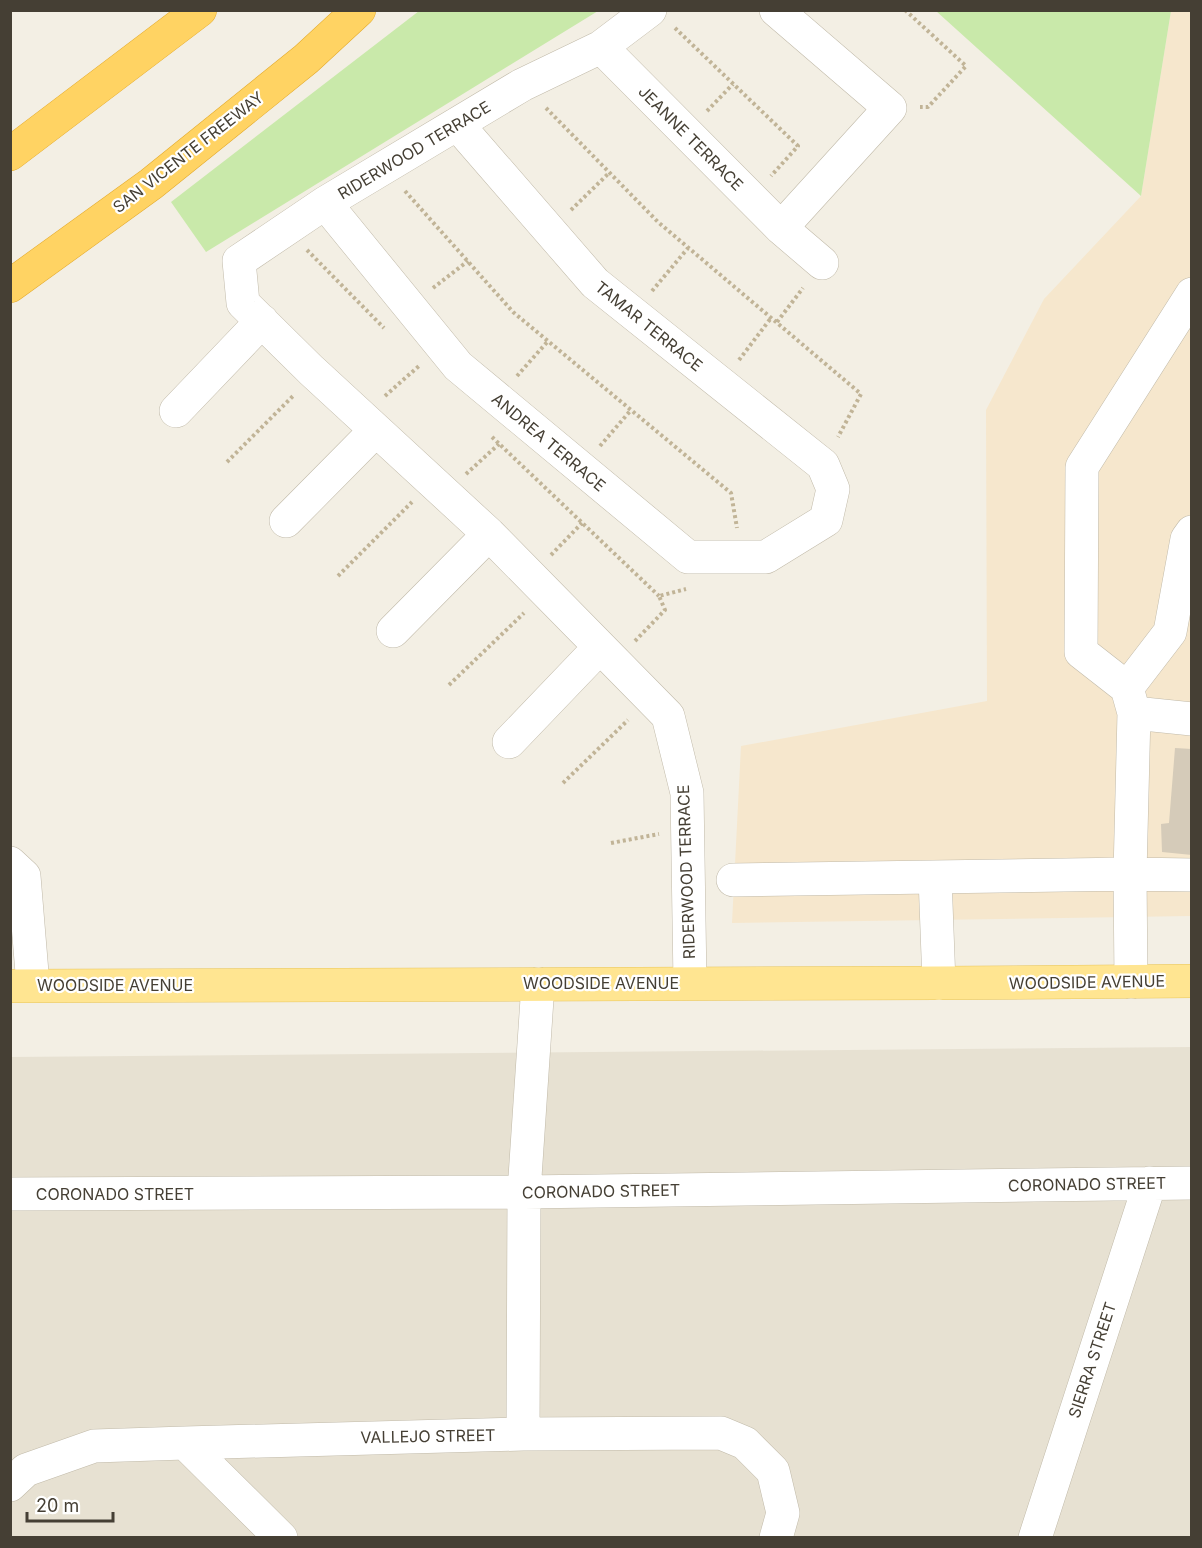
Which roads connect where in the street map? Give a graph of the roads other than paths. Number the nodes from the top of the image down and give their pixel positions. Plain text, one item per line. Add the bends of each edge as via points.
1 (200, 10) edge
2 (359, 10) edge
3 (776, 10) edge
4 (662, 19) edge
5 (601, 47) junction
6 (457, 124) junction
7 (10, 154) edge
8 (325, 203) junction
9 (781, 228) junction
10 (822, 263) road end
11 (10, 286) edge
12 (1191, 294) edge
13 (262, 321) junction
14 (176, 411) dead end
15 (369, 423) junction
16 (826, 520) joint
17 (286, 521) dead end
18 (489, 534) junction
19 (1190, 537) edge
20 (393, 631) dead end
21 (1181, 633) edge
22 (608, 655) junction
23 (1130, 701) junction
24 (1191, 719) edge
25 (509, 742) dead end
26 (10, 863) edge
27 (1130, 874) junction
28 (1191, 875) edge
29 (935, 877) junction
30 (733, 880) dead end
31 (1191, 981) edge
32 (1131, 982) junction
33 (690, 983) junction
34 (939, 983) junction
35 (538, 984) junction
36 (22, 985) edge
37 (1150, 1183) junction
38 (1191, 1183) edge
39 (524, 1192) junction
40 (10, 1194) edge
41 (524, 1434) junction
42 (185, 1443) junction
43 (10, 1485) edge
44 (281, 1538) edge
45 (776, 1538) edge
46 (1035, 1538) edge

1 - 7 highway
2 - 11 highway, SAN VICENTE FREEWAY via 306,59 151,184
3 - 9 street via 890,108
4 - 5 street, RIDERWOOD TERRACE
5 - 6 street, RIDERWOOD TERRACE via 522,85
5 - 9 street, JEANNE TERRACE
6 - 8 street, RIDERWOOD TERRACE
6 - 16 street, TAMAR TERRACE via 595,283 823,465 833,489
8 - 13 street, RIDERWOOD TERRACE via 239,261 243,303
8 - 16 street, ANDREA TERRACE via 458,366 688,557 766,557
9 - 10 street, JEANNE TERRACE
12 - 23 street via 1082,467 1082,652
13 - 14 street
13 - 15 street, RIDERWOOD TERRACE
15 - 17 street
15 - 18 street, RIDERWOOD TERRACE via 431,496
18 - 20 street
18 - 22 street, RIDERWOOD TERRACE via 530,592
19 - 21 street
21 - 23 street
22 - 25 street
22 - 33 street, RIDERWOOD TERRACE via 668,716 687,793
23 - 24 street
23 - 27 street
26 - 36 street via 24,876
27 - 28 street
27 - 29 street
27 - 32 street
29 - 30 street
29 - 34 street
31 - 32 main road, WOODSIDE AVENUE
32 - 34 main road, WOODSIDE AVENUE
33 - 34 main road, WOODSIDE AVENUE
33 - 35 main road, WOODSIDE AVENUE
35 - 36 main road, WOODSIDE AVENUE
35 - 39 street
37 - 38 street, CORONADO STREET
37 - 39 street, CORONADO STREET
37 - 46 street, SIERRA STREET
39 - 40 street, CORONADO STREET
39 - 41 street
41 - 42 street, VALLEJO STREET
41 - 45 street, VALLEJO STREET via 721,1433 745,1443 772,1471 783,1513
42 - 43 street, VALLEJO STREET via 94,1446 26,1470
42 - 44 street

